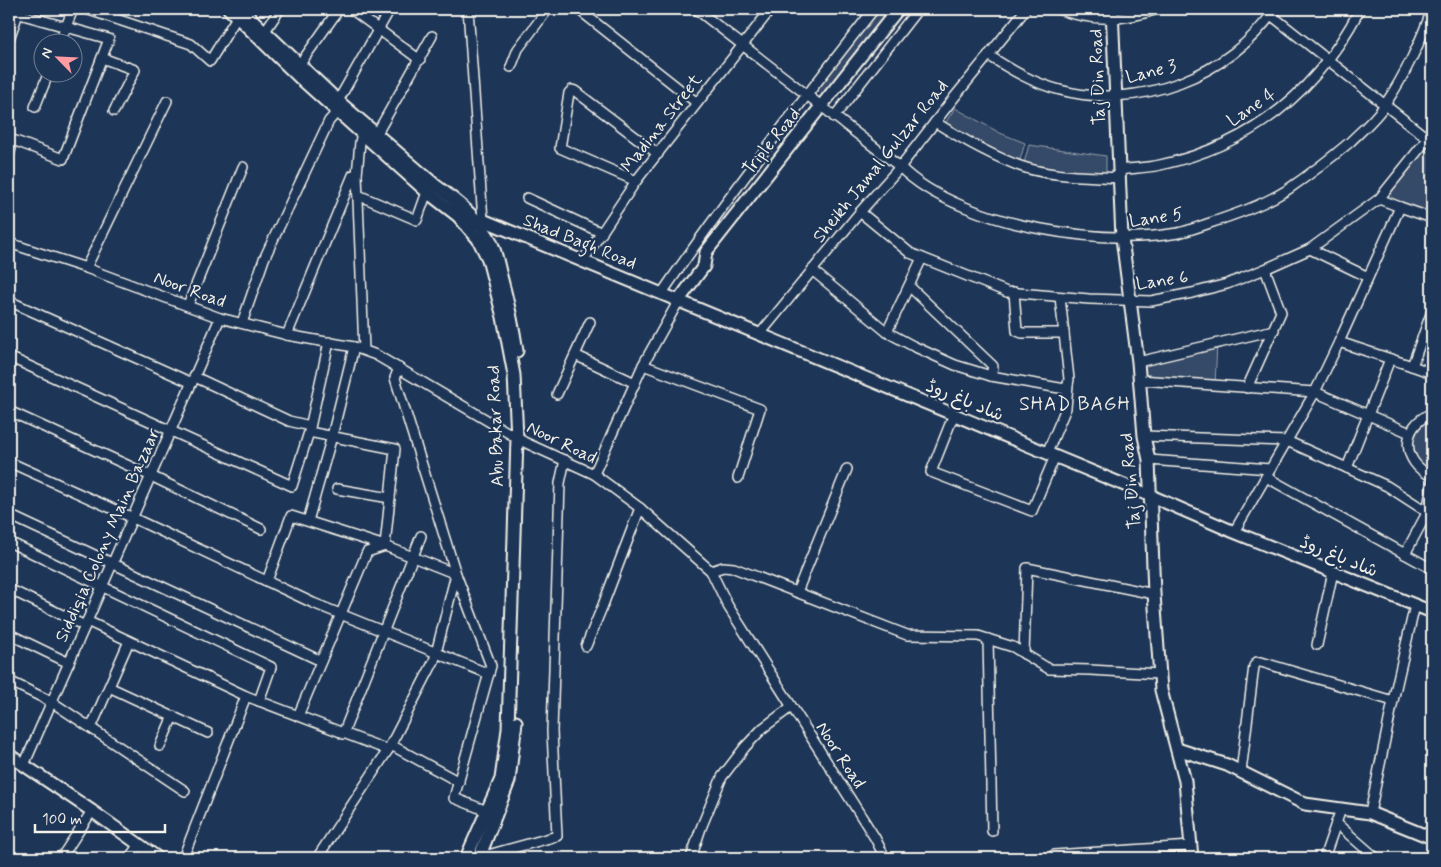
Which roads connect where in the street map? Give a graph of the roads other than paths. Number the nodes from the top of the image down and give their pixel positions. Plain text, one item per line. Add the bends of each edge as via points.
1 (73, 9) edge
2 (86, 9) edge
3 (280, 9) edge
4 (339, 9) edge
5 (352, 9) edge
6 (390, 9) edge
7 (468, 9) edge
8 (548, 9) edge
9 (578, 9) edge
10 (772, 9) edge
11 (874, 9) edge
12 (898, 9) edge
13 (918, 9) edge
14 (1026, 9) edge
15 (1058, 9) edge
16 (1157, 9) edge
17 (1360, 9) edge
18 (1432, 9) edge
19 (700, 10) edge
20 (236, 11) edge
21 (13, 12) edge
22 (1273, 12) edge
23 (1112, 14) edge
24 (250, 23) junction
25 (66, 27) junction
26 (378, 29) junction
27 (265, 31) junction
28 (64, 32) edge
29 (432, 36) dead end
30 (9, 39) edge
31 (742, 45) junction
32 (988, 55) junction
33 (102, 58) junction
34 (420, 60) junction
35 (1328, 61) junction
36 (300, 64) junction
37 (511, 68) dead end
38 (45, 82) edge
39 (806, 95) junction
40 (1115, 96) junction
41 (167, 101) dead end
42 (697, 104) junction
43 (1385, 104) junction
44 (337, 106) junction
45 (35, 107) dead end
46 (821, 107) junction
47 (114, 111) dead end
48 (834, 117) junction
49 (935, 122) junction
50 (1432, 129) edge
51 (362, 133) junction
52 (376, 134) junction
53 (1430, 140) edge
54 (658, 154) junction
55 (9, 156) edge
56 (243, 167) dead end
57 (900, 167) junction
58 (1119, 174) junction
59 (357, 175) junction
60 (636, 181) junction
61 (427, 192) junction
62 (358, 195) junction
63 (527, 198) dead end
64 (1379, 199) junction
65 (1400, 207) junction
66 (860, 212) junction
67 (1432, 218) edge
68 (476, 223) junction
69 (602, 233) junction
70 (1122, 238) junction
71 (9, 243) edge
72 (1310, 249) junction
73 (922, 258) junction
74 (582, 262) junction
75 (86, 268) junction
76 (812, 270) junction
77 (1265, 270) junction
78 (1368, 277) junction
79 (909, 286) junction
80 (1014, 292) junction
81 (662, 293) junction
82 (1060, 297) junction
83 (679, 300) junction
84 (9, 301) edge
85 (1131, 302) junction
86 (188, 305) junction
87 (1432, 311) edge
88 (220, 318) junction
89 (590, 322) dead end
90 (242, 323) junction
91 (1274, 330) junction
92 (887, 332) junction
93 (1064, 333) junction
94 (760, 334) junction
95 (287, 335) junction
96 (329, 342) junction
97 (1339, 342) junction
98 (354, 346) junction
99 (364, 350) junction
100 (575, 355) junction
101 (9, 357) edge
102 (1390, 359) junction
103 (1138, 362) junction
104 (643, 365) junction
105 (1412, 366) junction
106 (399, 368) junction
107 (1432, 373) edge
108 (991, 376) junction
109 (194, 380) junction
110 (1140, 380) junction
111 (635, 383) junction
112 (1068, 385) junction
113 (1247, 388) junction
114 (1314, 392) junction
115 (557, 394) dead end
116 (9, 411) edge
117 (1432, 413) edge
118 (954, 414) junction
119 (1368, 415) junction
120 (309, 429) junction
121 (171, 431) junction
122 (1410, 433) junction
123 (332, 436) junction
124 (1144, 436) junction
125 (520, 440) junction
126 (1287, 441) junction
127 (1051, 454) junction
128 (565, 460) junction
129 (1149, 460) junction
130 (9, 462) edge
131 (1347, 468) junction
132 (847, 470) dead end
133 (1268, 473) junction
134 (594, 474) junction
135 (151, 476) junction
136 (1432, 476) edge
137 (738, 478) dead end
138 (1432, 484) edge
139 (337, 489) dead end
140 (1151, 496) junction
141 (390, 498) junction
142 (640, 508) junction
143 (1430, 514) edge
144 (9, 515) edge
145 (133, 518) junction
146 (308, 522) junction
147 (260, 528) dead end
148 (1234, 532) junction
149 (421, 536) dead end
150 (9, 542) edge
151 (385, 546) junction
152 (1405, 554) junction
153 (413, 557) junction
154 (113, 564) junction
155 (1432, 570) edge
156 (711, 571) junction
157 (1333, 572) junction
158 (456, 574) junction
159 (267, 581) junction
160 (102, 588) junction
161 (9, 589) edge
162 (797, 592) junction
163 (1154, 594) junction
164 (1415, 605) junction
165 (1432, 612) edge
166 (341, 614) junction
167 (86, 624) junction
168 (383, 632) junction
169 (9, 634) edge
170 (988, 639) junction
171 (129, 641) junction
172 (1317, 645) dead end
173 (586, 646) dead end
174 (436, 654) junction
175 (1024, 654) junction
176 (321, 660) junction
177 (69, 663) junction
178 (489, 674) junction
179 (1160, 674) junction
180 (9, 682) edge
181 (109, 687) junction
182 (246, 696) junction
183 (259, 701) junction
184 (1393, 701) junction
185 (52, 702) junction
186 (791, 707) junction
187 (173, 716) junction
188 (298, 716) junction
189 (91, 728) junction
190 (208, 733) dead end
191 (343, 734) junction
192 (160, 746) dead end
193 (389, 748) junction
194 (1177, 749) junction
195 (9, 755) edge
196 (24, 765) junction
197 (1241, 772) junction
198 (458, 782) junction
199 (185, 791) dead end
200 (1341, 809) junction
201 (92, 811) junction
202 (487, 811) junction
203 (1370, 813) junction
204 (1336, 823) junction
205 (992, 831) dead end
206 (1432, 838) edge
207 (139, 845) junction
208 (1191, 846) junction
209 (481, 855) edge
210 (1054, 855) dead end
211 (61, 858) edge
212 (129, 858) edge
213 (158, 858) edge
214 (183, 858) edge
215 (317, 858) edge
216 (466, 858) edge
217 (691, 858) edge
218 (885, 858) edge
219 (1192, 858) edge
220 (1324, 858) edge
221 (1376, 858) edge

1 - 25 street
2 - 20 street via 191,44 210,61
3 - 27 street
4 - 36 street
5 - 26 street
6 - 26 street
7 - 68 street
8 - 37 street via 518,49
9 - 42 street
10 - 31 street, Madina Street
11 - 39 street
12 - 46 main road, Triple Road
13 - 48 street
14 - 32 street, Sheikh Jamal Gulzar Road
15 - 23 street via 1092,18
16 - 23 street via 1140,15
17 - 35 street, Lane 4
18 - 43 street, Lane 5
19 - 31 street, Lane 5
20 - 24 main road, Abu Bakar Road
21 - 25 street
21 - 30 street
22 - 35 street
22 - 40 street, Lane 3 via 1240,48 1202,73 1160,89
23 - 40 main road, Taj Din Road
24 - 27 main road, Abu Bakar Road
24 - 44 main road, Abu Bakar Road via 300,79
25 - 28 street
25 - 33 street via 109,39
26 - 34 street
26 - 44 street
27 - 36 main road, Abu Bakar Road
29 - 34 street
31 - 39 street, Lane 5
31 - 42 street, Madina Street
32 - 40 street, Lane 3 via 1035,82 1070,92
32 - 49 street, Sheikh Jamal Gulzar Road
33 - 47 street via 135,70
33 - 55 street via 63,159 13,140
34 - 52 street
35 - 43 street
35 - 58 street, Lane 4 via 1301,92 1270,118 1235,139 1198,155
36 - 44 main road, Abu Bakar Road
38 - 45 street
39 - 46 street, Lane 5
39 - 81 street
40 - 58 main road, Taj Din Road
41 - 75 street
42 - 54 street, Madina Street
43 - 53 street
43 - 70 street, Lane 5 via 1338,152 1285,191 1237,214 1179,233
44 - 51 main road, Abu Bakar Road
44 - 52 main road, Abu Bakar Road
44 - 90 street via 264,259
46 - 48 street, Lane 5
46 - 83 main road, Triple Road via 706,252 704,266
48 - 57 street, Lane 5
49 - 57 street, Sheikh Jamal Gulzar Road
49 - 58 street, Lane 4 via 972,144 1021,166 1060,175
50 - 53 street, Lane 6
51 - 59 street
51 - 61 main road, Abu Bakar Road
52 - 68 main road, Abu Bakar Road via 452,198
53 - 64 street, Lane 6
54 - 60 street, Madina Street
54 - 60 street via 575,91 569,93 560,148
56 - 86 street
57 - 66 street, Sheikh Jamal Gulzar Road
57 - 70 street, Lane 5 via 910,178 945,197 1004,221 1059,232
58 - 70 main road, Taj Din Road
59 - 62 street
59 - 95 street via 353,174
60 - 69 street, Madina Street
61 - 62 street via 417,220
61 - 68 main road, Abu Bakar Road
62 - 99 street
63 - 69 street
64 - 65 street
64 - 72 street, Lane 6
65 - 67 street
65 - 78 street
66 - 73 street, Lane 6 via 910,253
66 - 76 street, Sheikh Jamal Gulzar Road
68 - 74 main road, Shad Bagh Road
68 - 125 main road, Abu Bakar Road via 503,317 514,375
69 - 74 street, Madina Street
70 - 85 main road, Taj Din Road
71 - 75 street, Noor Road
72 - 77 street, Lane 6
72 - 78 street
73 - 79 street
73 - 80 street, Lane 6
74 - 81 main road, Shad Bagh Road
75 - 86 street, Noor Road
76 - 92 street
76 - 94 street, Sheikh Jamal Gulzar Road
77 - 85 street, Lane 6 via 1192,293
77 - 91 street via 1281,312
78 - 97 street
79 - 92 street
79 - 108 street via 993,366
80 - 82 street, Lane 6
80 - 93 street via 1017,331 1022,334
81 - 83 main road, Shad Bagh Road
82 - 85 street, Lane 6
82 - 93 street
83 - 94 main road, شاد باغ روڈ
83 - 104 street
84 - 109 street
85 - 103 main road, Taj Din Road
86 - 88 street, Noor Road
87 - 105 street
88 - 90 street, Noor Road
88 - 109 street, Siddiqia Colony Main Bazaar
89 - 100 street
90 - 95 street, Noor Road
91 - 103 street
91 - 113 street
92 - 108 street via 947,361
93 - 112 street
94 - 118 main road, شاد باغ روڈ
95 - 96 street, Noor Road
96 - 98 street, Noor Road
96 - 120 street
97 - 102 street
97 - 114 street
98 - 99 street, Noor Road
98 - 123 street
99 - 106 street, Noor Road
100 - 111 street
100 - 115 street
101 - 121 street
102 - 105 street
102 - 119 street
103 - 110 main road, Taj Din Road
104 - 111 street
104 - 137 street via 760,409
105 - 107 street
106 - 125 street, Noor Road
106 - 158 street via 395,378
108 - 112 street via 1065,389
109 - 120 street
109 - 121 street, Siddiqia Colony Main Bazaar
110 - 113 street
110 - 124 main road, Taj Din Road
111 - 134 street
112 - 127 street via 1066,408
113 - 114 street
114 - 119 street
114 - 126 street
116 - 135 street
117 - 122 street via 1415,423
118 - 127 main road, شاد باغ روڈ
118 - 127 street via 931,472 1032,511
119 - 122 street
119 - 131 street
120 - 121 street via 292,486
120 - 123 street
121 - 135 street, Siddiqia Colony Main Bazaar
122 - 136 street via 1408,444 1415,465
123 - 141 street via 395,449
123 - 146 street
124 - 126 street
124 - 129 main road, Taj Din Road
125 - 128 street, Noor Road
125 - 202 main road, Abu Bakar Road via 508,729 501,779
125 - 209 main road, Abu Bakar Road via 516,730 509,781
126 - 131 street
126 - 133 street
127 - 140 main road, شاد باغ روڈ
128 - 134 street, Noor Road
128 - 209 street via 560,483 552,731 557,836
129 - 133 street
129 - 140 main road, Taj Din Road
130 - 145 street
131 - 143 street via 1387,486
132 - 162 street
133 - 148 street
133 - 152 street
134 - 142 street, Noor Road
135 - 145 street, Siddiqia Colony Main Bazaar
135 - 147 street
138 - 143 street
139 - 141 street
140 - 148 main road, شاد باغ روڈ
140 - 163 main road, Taj Din Road
141 - 151 street
142 - 156 street, Noor Road
142 - 173 street
143 - 152 street
144 - 154 street
145 - 154 street, Siddiqia Colony Main Bazaar
145 - 159 street
146 - 151 street
146 - 159 street via 292,516
148 - 157 main road, شاد باغ روڈ
149 - 153 street
150 - 160 street
151 - 153 street
151 - 166 street via 367,552
152 - 155 street
153 - 158 street
153 - 168 street
154 - 160 street, Siddiqia Colony Main Bazaar
154 - 176 street
156 - 162 street via 734,568
156 - 186 street, Noor Road via 728,606
157 - 164 main road, شاد باغ روڈ
157 - 172 street
158 - 174 street
158 - 178 street via 491,666
159 - 166 street
160 - 167 street, Siddiqia Colony Main Bazaar
160 - 183 street via 271,667
161 - 167 street
162 - 170 street via 907,635 978,636
163 - 175 street via 1027,568
163 - 179 main road, Taj Din Road
164 - 165 main road, شاد باغ روڈ
164 - 184 street
166 - 168 street
166 - 176 street
167 - 171 street
167 - 177 street, Siddiqia Colony Main Bazaar
168 - 174 street
168 - 191 street
169 - 177 street
170 - 175 street
170 - 205 street
171 - 181 street
171 - 182 street
174 - 178 street
174 - 193 street
175 - 179 street via 1049,669
176 - 188 street
177 - 185 street, Siddiqia Colony Main Bazaar
178 - 198 street
179 - 194 main road, Taj Din Road via 1161,690
180 - 185 street
181 - 187 street
181 - 189 street
182 - 183 street
182 - 214 street
183 - 188 street
184 - 197 street via 1257,662
184 - 203 street
185 - 189 street
185 - 196 street, Siddiqia Colony Main Bazaar
186 - 217 street via 745,747 722,777
186 - 218 street, Noor Road
187 - 190 street
187 - 192 street
188 - 191 street
189 - 199 street
191 - 193 street
193 - 198 street
193 - 215 street
194 - 197 main road via 1227,764
194 - 208 main road, Taj Din Road via 1185,781
195 - 196 main road
196 - 201 main road
197 - 200 main road via 1305,804
198 - 202 street via 454,798
200 - 203 main road
200 - 204 street
201 - 207 main road
201 - 211 street
202 - 216 main road, Abu Bakar Road
203 - 206 main road
204 - 220 street
204 - 221 street
207 - 212 street
207 - 213 main road
208 - 210 street
208 - 219 main road, Taj Din Road

